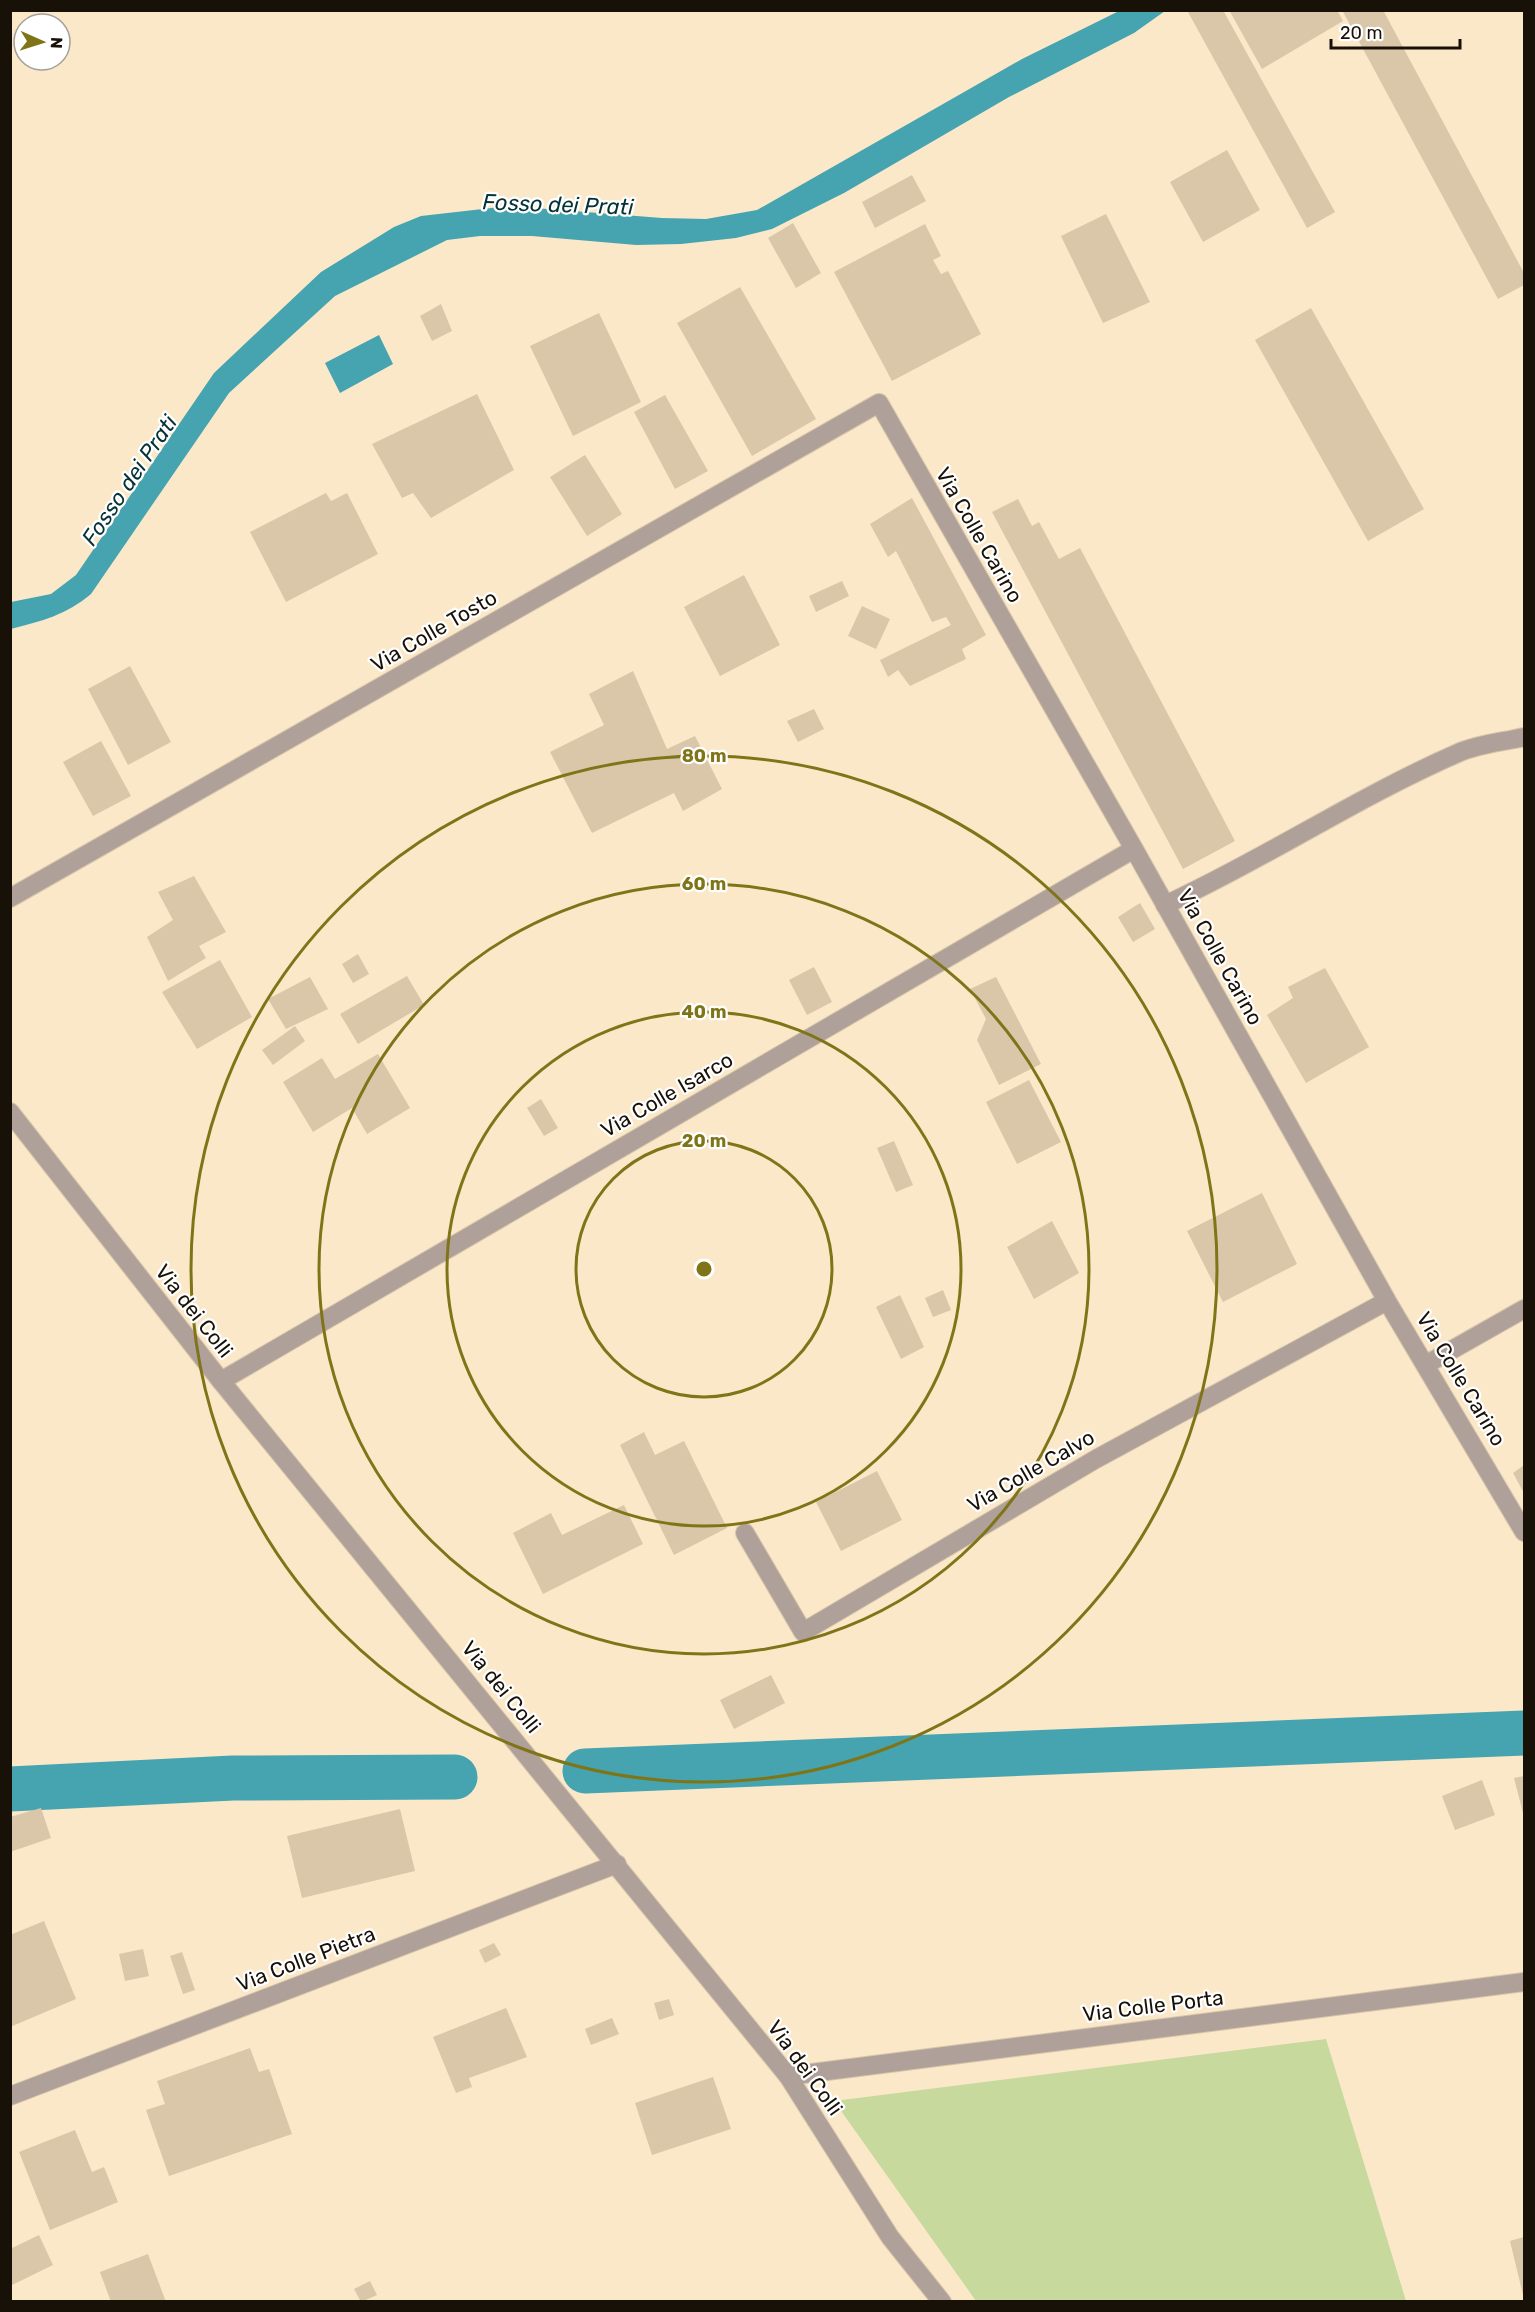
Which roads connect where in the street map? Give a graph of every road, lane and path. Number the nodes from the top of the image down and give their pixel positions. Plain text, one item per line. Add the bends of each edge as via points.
1 (879, 403) joint
2 (1524, 737) edge
3 (1134, 849) junction
4 (10, 898) edge
5 (1165, 905) junction
6 (10, 1112) edge
7 (1388, 1301) junction
8 (1524, 1309) edge
9 (1427, 1364) junction
10 (221, 1380) junction
11 (1524, 1532) edge
12 (746, 1533) dead end
13 (617, 1864) junction
14 (1524, 1982) edge
15 (788, 2076) junction
16 (10, 2096) edge
17 (942, 2301) edge

1 - 3 street, Via Colle Carino
1 - 4 street, Via Colle Tosto
2 - 5 street via 1460,752 1355,804 1216,882
3 - 5 street, Via Colle Carino
3 - 10 street, Via Colle Isarco
5 - 7 street, Via Colle Carino
6 - 10 street, Via dei Colli
7 - 9 street, Via Colle Carino
7 - 12 street, Via Colle Calvo via 1096,1459 803,1632
8 - 9 street
9 - 11 street, Via Colle Carino
10 - 13 street, Via dei Colli
13 - 15 street, Via dei Colli
13 - 16 street, Via Colle Pietra
14 - 15 street, Via Colle Porta
15 - 17 street, Via dei Colli via 890,2237

